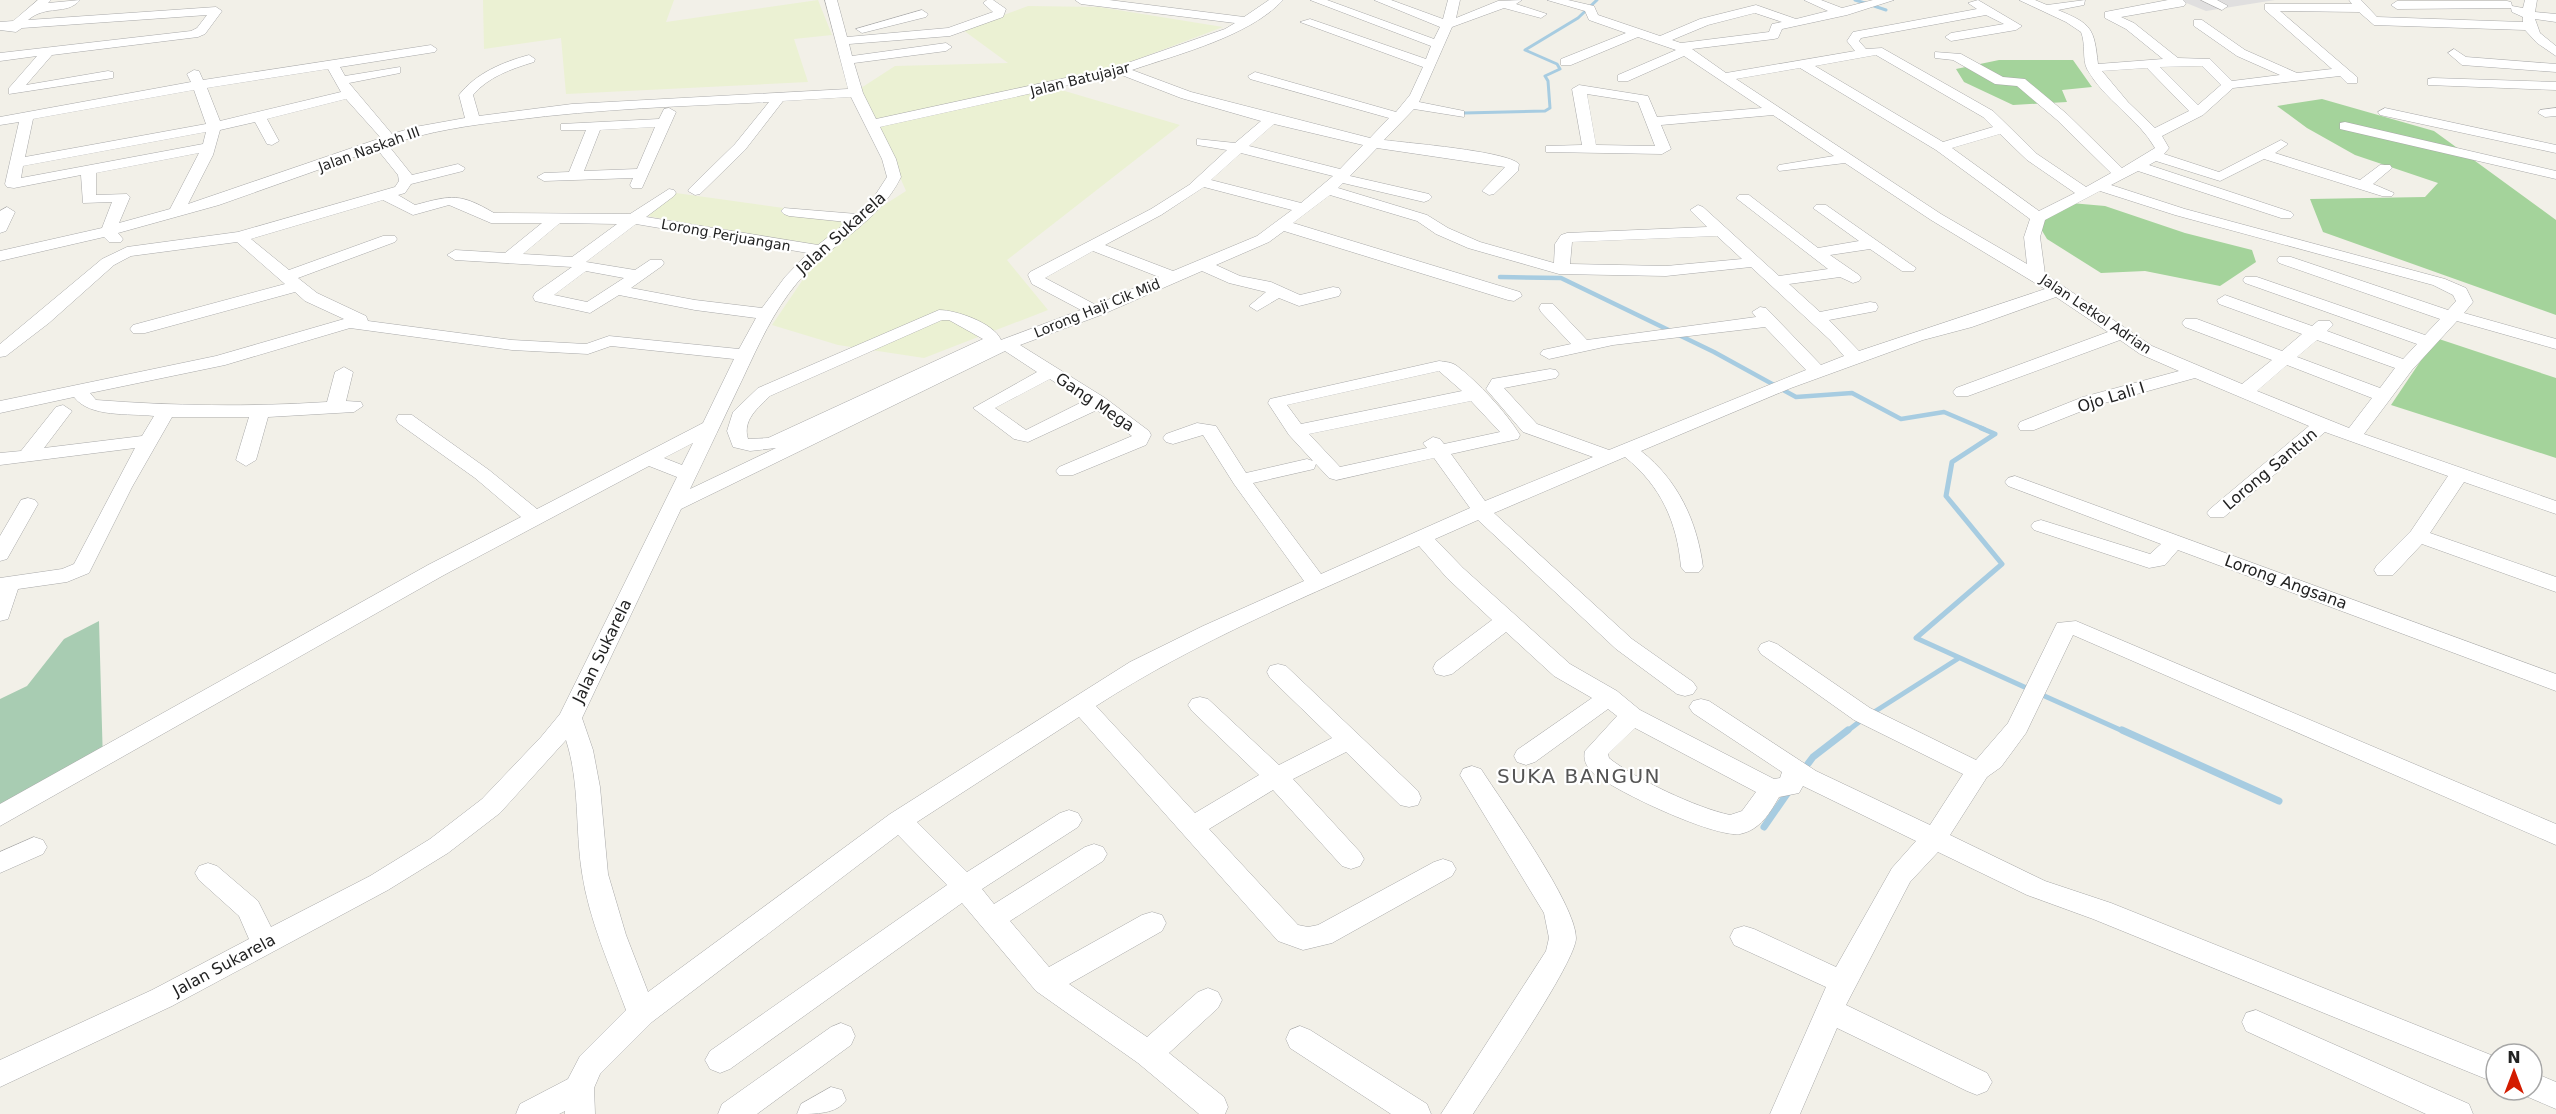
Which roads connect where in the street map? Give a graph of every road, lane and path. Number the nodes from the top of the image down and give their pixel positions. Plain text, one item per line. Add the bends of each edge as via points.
1 (74, 0) edge
2 (194, 0) edge
3 (831, 0) edge
4 (1081, 0) edge
5 (1316, 0) edge
6 (1380, 0) edge
7 (1516, 0) edge
8 (1553, 0) edge
9 (1733, 0) edge
10 (1810, 0) edge
11 (1886, 0) edge
12 (1967, 0) edge
13 (2025, 0) edge
14 (2174, 0) edge
15 (2207, 0) edge
16 (2532, 0) edge
17 (1254, 1) edge
18 (1274, 2) edge
19 (2502, 2) edge
20 (989, 3) dead end
21 (1337, 3) edge
22 (1451, 3) edge
23 (41, 4) edge
24 (1152, 4) edge
25 (1502, 4) junction
26 (2358, 4) edge
27 (2397, 5) dead end
28 (131, 6) dead end
29 (2222, 6) dead end
30 (2091, 7) edge
31 (1756, 9) junction
32 (2046, 9) junction
33 (1987, 10) junction
34 (1843, 12) junction
35 (179, 14) junction
36 (1474, 14) junction
37 (1541, 14) dead end
38 (2000, 17) junction
39 (114, 18) junction
40 (2556, 18) edge
41 (1249, 21) junction
42 (1794, 22) junction
43 (2198, 23) dead end
44 (18, 24) junction
45 (935, 24) junction
46 (2529, 24) junction
47 (1447, 25) junction
48 (0, 26) edge
49 (870, 28) junction
50 (950, 32) junction
51 (1638, 32) junction
52 (2556, 34) edge
53 (1952, 37) dead end
54 (13, 38) dead end
55 (1662, 40) junction
56 (1437, 44) junction
57 (843, 45) junction
58 (74, 47) junction
59 (946, 47) dead end
60 (431, 49) dead end
61 (1682, 49) junction
62 (49, 50) junction
63 (1863, 52) junction
64 (2556, 52) edge
65 (2454, 53) dead end
66 (1939, 55) dead end
67 (0, 57) edge
68 (529, 59) dead end
69 (1566, 62) dead end
70 (2175, 62) junction
71 (1803, 64) junction
72 (2150, 64) junction
73 (332, 65) junction
74 (1431, 65) junction
75 (2093, 68) junction
76 (2556, 68) edge
77 (395, 70) dead end
78 (1120, 70) junction
79 (2341, 72) junction
80 (108, 75) dead end
81 (1255, 76) dead end
82 (1724, 77) junction
83 (2295, 77) junction
84 (1623, 78) dead end
85 (196, 79) junction
86 (342, 80) junction
87 (2352, 80) dead end
88 (2433, 82) dead end
89 (2229, 85) junction
90 (2556, 86) edge
91 (856, 93) junction
92 (349, 94) junction
93 (779, 97) junction
94 (674, 103) junction
95 (1406, 111) junction
96 (1776, 111) junction
97 (2198, 112) junction
98 (2385, 112) dead end
99 (1459, 114) dead end
100 (27, 116) junction
101 (260, 118) junction
102 (1270, 119) junction
103 (473, 120) junction
104 (0, 121) edge
105 (1653, 121) junction
106 (663, 123) junction
107 (870, 125) junction
108 (595, 126) junction
109 (2345, 126) dead end
110 (213, 127) junction
111 (566, 128) dead end
112 (2004, 129) junction
113 (2154, 134) junction
114 (272, 141) dead end
115 (385, 142) junction
116 (1202, 142) dead end
117 (1372, 143) junction
118 (2281, 144) dead end
119 (207, 147) junction
120 (1941, 147) junction
121 (1239, 148) junction
122 (1551, 149) dead end
123 (1590, 149) junction
124 (2556, 149) edge
125 (2264, 154) junction
126 (2155, 156) junction
127 (1849, 158) junction
128 (18, 162) junction
129 (2134, 165) junction
130 (459, 168) dead end
131 (1784, 168) dead end
132 (2385, 168) dead end
133 (89, 170) junction
134 (2120, 173) junction
135 (2556, 175) edge
136 (575, 176) junction
137 (544, 177) dead end
138 (406, 181) junction
139 (1337, 181) junction
140 (1201, 182) junction
141 (2362, 185) junction
142 (2090, 188) junction
143 (695, 191) dead end
144 (1489, 191) dead end
145 (669, 193) dead end
146 (2387, 193) dead end
147 (386, 195) junction
148 (1424, 197) dead end
149 (1744, 198) dead end
150 (1303, 208) junction
151 (1821, 208) dead end
152 (1698, 210) dead end
153 (789, 211) dead end
154 (6, 212) dead end
155 (176, 212) junction
156 (2286, 215) dead end
157 (2038, 218) junction
158 (859, 219) junction
159 (503, 220) dead end
160 (554, 221) junction
161 (630, 221) junction
162 (1282, 225) junction
163 (0, 228) edge
164 (108, 231) junction
165 (1721, 231) junction
166 (240, 237) junction
167 (389, 239) dead end
168 (1870, 244) junction
169 (1091, 245) junction
170 (820, 250) junction
171 (127, 252) junction
172 (1815, 253) junction
173 (456, 255) dead end
174 (0, 256) edge
175 (509, 258) junction
176 (2285, 260) dead end
177 (1756, 262) junction
178 (656, 263) dead end
179 (1201, 264) junction
180 (1908, 268) dead end
181 (1560, 269) junction
182 (638, 275) junction
183 (2037, 276) junction
184 (1173, 277) junction
185 (2251, 280) dead end
186 (291, 281) junction
187 (1776, 281) junction
188 (2368, 288) junction
189 (617, 290) junction
190 (1279, 291) junction
191 (2056, 291) junction
192 (1333, 292) dead end
193 (1514, 296) dead end
194 (2225, 300) dead end
195 (1257, 306) dead end
196 (1870, 307) dead end
197 (1547, 308) dead end
198 (1095, 311) junction
199 (2341, 311) junction
200 (767, 314) junction
201 (2453, 316) junction
202 (1815, 318) junction
203 (2191, 323) dead end
204 (354, 324) junction
205 (139, 329) dead end
206 (2314, 333) junction
207 (2120, 334) junction
208 (2429, 342) junction
209 (2556, 344) edge
210 (1006, 345) junction
211 (1583, 346) junction
212 (0, 352) edge
213 (2176, 352) dead end
214 (1549, 354) dead end
215 (744, 355) junction
216 (1863, 357) junction
217 (2285, 358) junction
218 (2406, 366) junction
219 (344, 372) dead end
220 (1050, 372) junction
221 (1818, 372) junction
222 (2195, 372) junction
223 (1550, 374) dead end
224 (2249, 388) junction
225 (80, 392) junction
226 (1962, 392) dead end
227 (1476, 394) junction
228 (2384, 396) junction
229 (1098, 402) junction
230 (354, 406) dead end
231 (0, 407) edge
232 (334, 407) junction
233 (744, 410) junction
234 (63, 411) dead end
235 (166, 411) junction
236 (261, 412) junction
237 (405, 419) dead end
238 (714, 419) junction
239 (2322, 425) junction
240 (2027, 426) dead end
241 (1296, 432) junction
242 (2355, 432) junction
243 (1173, 438) dead end
244 (149, 441) junction
245 (1435, 446) junction
246 (1618, 453) junction
247 (28, 455) junction
248 (0, 459) edge
249 (647, 459) junction
250 (246, 460) dead end
251 (1315, 465) junction
252 (1066, 471) dead end
253 (688, 474) junction
254 (2460, 474) junction
255 (1241, 480) junction
256 (2015, 482) dead end
257 (28, 504) dead end
258 (674, 505) junction
259 (2556, 508) edge
260 (1480, 511) junction
261 (2217, 513) dead end
262 (535, 518) junction
263 (2041, 526) dead end
264 (2418, 536) junction
265 (1423, 538) junction
266 (2175, 541) junction
267 (0, 554) edge
268 (1692, 567) dead end
269 (2385, 570) dead end
270 (4, 585) edge
271 (1318, 585) junction
272 (2556, 585) edge
273 (0, 614) edge
274 (1508, 620) junction
275 (1769, 649) dead end
276 (1444, 668) dead end
277 (1278, 672) dead end
278 (2556, 683) edge
279 (1684, 688) dead end
280 (1609, 697) junction
281 (1081, 704) junction
282 (1200, 705) dead end
283 (1701, 706) dead end
284 (1632, 716) junction
285 (570, 718) junction
286 (1349, 740) junction
287 (1526, 756) dead end
288 (1978, 771) junction
289 (1800, 773) junction
290 (1472, 775) dead end
291 (1276, 777) junction
292 (1771, 789) junction
293 (1409, 798) dead end
294 (0, 816) edge
295 (1069, 820) dead end
296 (899, 821) junction
297 (1191, 828) junction
298 (2556, 835) edge
299 (1935, 838) junction
300 (34, 847) dead end
301 (1094, 854) dead end
302 (1351, 859) dead end
303 (0, 863) edge
304 (1443, 869) dead end
305 (208, 873) dead end
306 (964, 887) junction
307 (992, 919) junction
308 (1152, 923) dead end
309 (1744, 937) dead end
310 (265, 943) junction
311 (1842, 982) junction
312 (1046, 983) junction
313 (1208, 1000) dead end
314 (1830, 1011) junction
315 (642, 1013) junction
316 (2256, 1022) dead end
317 (841, 1036) dead end
318 (1300, 1039) dead end
319 (1148, 1054) junction
320 (720, 1060) dead end
321 (2484, 1065) edge
322 (0, 1074) edge
323 (1977, 1082) dead end
324 (579, 1101) edge
325 (1213, 1107) dead end
326 (531, 1114) edge
327 (733, 1114) edge
328 (1416, 1114) edge
329 (1456, 1114) edge
330 (1785, 1114) edge
331 (2458, 1114) edge

1 - 23 street via 68,5
2 - 35 street
3 - 57 street, Jalan Sukarela
4 - 24 street
5 - 21 street
6 - 47 street
7 - 25 street
8 - 51 street via 1587,8 1593,17
9 - 31 street
10 - 34 street
11 - 34 street
12 - 33 street
13 - 32 street
14 - 30 street via 2180,3
15 - 29 street
16 - 46 street
17 - 18 street
18 - 41 street, Jalan Batujajar
19 - 27 street
19 - 46 street
20 - 50 street via 1000,9 999,14
21 - 56 street
21 - 74 street via 1306,23
22 - 36 street
22 - 47 street, Lorong Haji Cik Mid
23 - 44 street
24 - 41 street
25 - 36 street
25 - 37 street
26 - 46 street via 2375,22
26 - 79 street via 2268,8
28 - 39 street
30 - 32 street
30 - 70 street via 2130,26
31 - 42 street
31 - 55 street via 1704,22
32 - 38 street
32 - 75 street via 2085,28
33 - 38 street
33 - 63 street via 1857,35 1853,41
34 - 42 street
35 - 39 street
35 - 58 street via 217,11 194,34
36 - 47 street
38 - 53 street via 2016,26
39 - 44 street
39 - 58 street
40 - 46 street
41 - 78 street, Jalan Batujajar via 1219,36
42 - 61 street via 1774,28 1774,35
43 - 83 street via 2241,53
44 - 48 street
44 - 54 street
45 - 49 street
45 - 49 street via 919,11
45 - 50 street
46 - 52 street
46 - 64 street
47 - 56 street, Lorong Haji Cik Mid
49 - 57 street
50 - 57 street
51 - 55 street
51 - 69 street
55 - 61 street
56 - 74 street, Lorong Haji Cik Mid
57 - 59 street
57 - 91 street, Jalan Sukarela
58 - 62 street
60 - 73 street
61 - 82 street
61 - 84 street
62 - 67 street
62 - 80 street via 14,91
63 - 71 street
63 - 112 street via 1878,51 1988,114
65 - 76 street via 2462,61
66 - 134 street via 1956,57 2000,81 2020,82
68 - 103 street via 498,70 470,88 466,95
70 - 72 street
70 - 89 street via 2205,63
71 - 82 street
71 - 120 street
72 - 75 street
72 - 97 street
73 - 85 street via 263,81
73 - 86 street
74 - 95 street, Lorong Haji Cik Mid
75 - 113 street via 2123,105
77 - 86 street
78 - 102 street via 1186,95
78 - 107 street, Jalan Batujajar
79 - 83 street
79 - 87 street
81 - 95 street
82 - 96 street
83 - 89 street
85 - 100 street
85 - 110 street
86 - 92 street
88 - 90 street
89 - 97 street
91 - 93 street, Jalan Naskah III
91 - 107 street, Jalan Sukarela
92 - 101 street
92 - 115 street
93 - 94 street, Jalan Naskah III
93 - 143 street via 754,133
94 - 103 street, Jalan Naskah III via 572,108
94 - 106 street
95 - 99 street
95 - 117 street, Lorong Haji Cik Mid
96 - 105 street
96 - 127 street
97 - 113 street
98 - 124 street
100 - 104 street
100 - 128 street
101 - 110 street
101 - 114 street
102 - 117 street
102 - 121 street
103 - 115 street, Jalan Naskah III
105 - 123 street via 1664,149
105 - 123 street via 1641,98 1578,89
106 - 108 street
106 - 136 street via 639,179
107 - 158 street, Jalan Sukarela via 889,159 894,177 883,198
108 - 111 street
108 - 136 street
109 - 135 street
110 - 119 street
110 - 128 street via 105,141
112 - 120 street
112 - 142 street via 2032,157
113 - 126 street via 2162,148
115 - 138 street
115 - 155 street, Jalan Naskah III via 294,176
116 - 121 street
117 - 139 street, Lorong Haji Cik Mid
117 - 144 street via 1512,164 1513,168
118 - 125 street
119 - 133 street
119 - 155 street via 200,173
120 - 157 street
121 - 139 street
121 - 140 street
122 - 123 street
125 - 126 street via 2221,177
125 - 141 street
126 - 129 street
127 - 131 street
127 - 183 street via 1936,218
128 - 133 street via 12,184
129 - 134 street
129 - 156 street
130 - 138 street
132 - 141 street
133 - 164 street via 88,200 122,197
134 - 142 street
136 - 137 street
138 - 147 street via 402,189
139 - 148 street
139 - 150 street, Lorong Haji Cik Mid
139 - 181 street via 1422,218 1457,238
140 - 150 street
140 - 169 street via 1156,212
141 - 146 street
142 - 157 street
142 - 201 street via 2439,282 2465,298
145 - 161 street
147 - 161 street via 413,210 450,200 491,218
147 - 166 street
149 - 172 street
150 - 162 street, Lorong Haji Cik Mid
151 - 168 street
152 - 165 street
153 - 158 street
154 - 163 street
155 - 164 street, Jalan Naskah III
157 - 183 street, Jalan Letkol Adrian via 2032,237
158 - 170 street, Jalan Sukarela
159 - 160 street
160 - 161 street
160 - 175 street
161 - 170 street, Lorong Perjuangan
161 - 175 street via 574,262
162 - 179 street, Lorong Haji Cik Mid via 1247,246
162 - 193 street
164 - 171 street
164 - 174 street, Jalan Naskah III
165 - 177 street
165 - 181 street via 1567,238
166 - 171 street
166 - 186 street
167 - 186 street
168 - 172 street
168 - 180 street
169 - 184 street
169 - 198 street via 1035,277
170 - 200 street, Jalan Sukarela via 790,280
171 - 212 street via 108,262
172 - 187 street via 1847,275
173 - 175 street
176 - 188 street
177 - 181 street via 1666,271
177 - 187 street
178 - 182 street
179 - 184 street, Lorong Haji Cik Mid
179 - 190 street via 1235,280
182 - 189 street
182 - 189 street via 583,266 542,297 589,308
183 - 191 street, Jalan Letkol Adrian
184 - 198 street, Lorong Haji Cik Mid
185 - 199 street
186 - 204 street via 318,301 360,319
186 - 205 street
187 - 202 street
188 - 199 street
188 - 201 street
189 - 200 street
190 - 192 street via 1299,301
190 - 195 street
191 - 207 street, Jalan Letkol Adrian
191 - 216 street
194 - 206 street
196 - 202 street
197 - 211 street
198 - 210 street, Lorong Haji Cik Mid
199 - 206 street
199 - 208 street
200 - 215 street, Jalan Sukarela
201 - 208 street
201 - 209 street
202 - 216 street
203 - 217 street
204 - 215 street via 522,345 588,349 609,341
204 - 225 street via 219,362
206 - 217 street
206 - 218 street
207 - 222 street, Jalan Letkol Adrian
207 - 226 street
208 - 218 street
210 - 220 street, Gang Mega
210 - 258 street, Lorong Haji Cik Mid
211 - 214 street
211 - 221 street via 1764,316
213 - 224 street
215 - 238 street, Jalan Sukarela
216 - 221 street
217 - 224 street
217 - 228 street
218 - 228 street
219 - 232 street
220 - 229 street, Gang Mega
220 - 229 street via 982,408 1028,436
221 - 246 street
222 - 224 street, Jalan Letkol Adrian
222 - 240 street, Ojo Lali I via 2090,401
223 - 246 street via 1498,383 1495,388 1530,428
224 - 239 street, Jalan Letkol Adrian
224 - 242 street
225 - 231 street
225 - 235 street via 88,403 95,405
227 - 241 street
227 - 241 street via 1449,368 1439,366 1278,401
227 - 245 street via 1511,435
228 - 242 street
229 - 252 street, Gang Mega via 1140,432 1141,439
230 - 232 street
232 - 236 street
233 - 233 street via 774,386 939,315 951,315 994,338 992,343 936,370 772,443 740,443 736,431
233 - 238 street
234 - 247 street
235 - 236 street
235 - 244 street
236 - 250 street
237 - 262 street
238 - 249 street
238 - 253 street, Jalan Sukarela
239 - 242 street, Jalan Letkol Adrian
239 - 261 street, Lorong Santun
241 - 251 street
242 - 254 street, Jalan Letkol Adrian
243 - 255 street via 1197,429 1209,430
244 - 247 street
244 - 270 street via 82,568 68,575
245 - 251 street via 1341,474
245 - 260 street
246 - 260 street
246 - 268 street via 1653,470 1688,534
247 - 248 street
249 - 253 street
249 - 262 street
251 - 255 street
253 - 258 street, Jalan Sukarela
254 - 259 street, Jalan Letkol Adrian
254 - 264 street
255 - 271 street
256 - 266 street, Lorong Angsana
257 - 267 street
258 - 285 street, Jalan Sukarela
260 - 265 street
260 - 279 street via 1624,644
262 - 294 street
263 - 266 street via 2149,561 2158,560
264 - 269 street
264 - 272 street
265 - 271 street
265 - 274 street
266 - 278 street, Lorong Angsana
270 - 273 street
271 - 281 street via 1169,652
274 - 276 street
274 - 280 street via 1562,670
275 - 288 street via 1869,718
277 - 286 street
280 - 284 street
280 - 287 street
281 - 296 street
281 - 297 street
282 - 291 street
283 - 289 street
284 - 292 street
284 - 292 street via 1595,756 1598,764 1612,772 1702,818 1731,826 1743,823
285 - 310 street, Jalan Sukarela via 516,780 465,828 379,883
285 - 315 street via 588,787 595,874 612,935
286 - 291 street
286 - 293 street
288 - 298 street via 1992,761 2018,727 2063,631 2076,628
288 - 299 street
289 - 292 street via 1790,786
289 - 299 street
290 - 329 street via 1557,911 1563,944 1560,956
291 - 297 street
291 - 302 street
295 - 306 street
296 - 306 street
296 - 315 street
297 - 304 street via 1288,933 1299,940 1328,933
299 - 311 street via 1901,875
299 - 321 street via 2036,888
300 - 303 street
301 - 307 street
305 - 310 street via 249,909
306 - 307 street
306 - 320 street
307 - 312 street
308 - 312 street
309 - 311 street
310 - 322 street, Jalan Sukarela via 162,998
311 - 314 street
312 - 319 street
313 - 319 street
314 - 323 street
314 - 330 street
315 - 324 street via 590,1065
316 - 331 street
317 - 327 street
318 - 328 street
319 - 325 street
324 - 326 street

